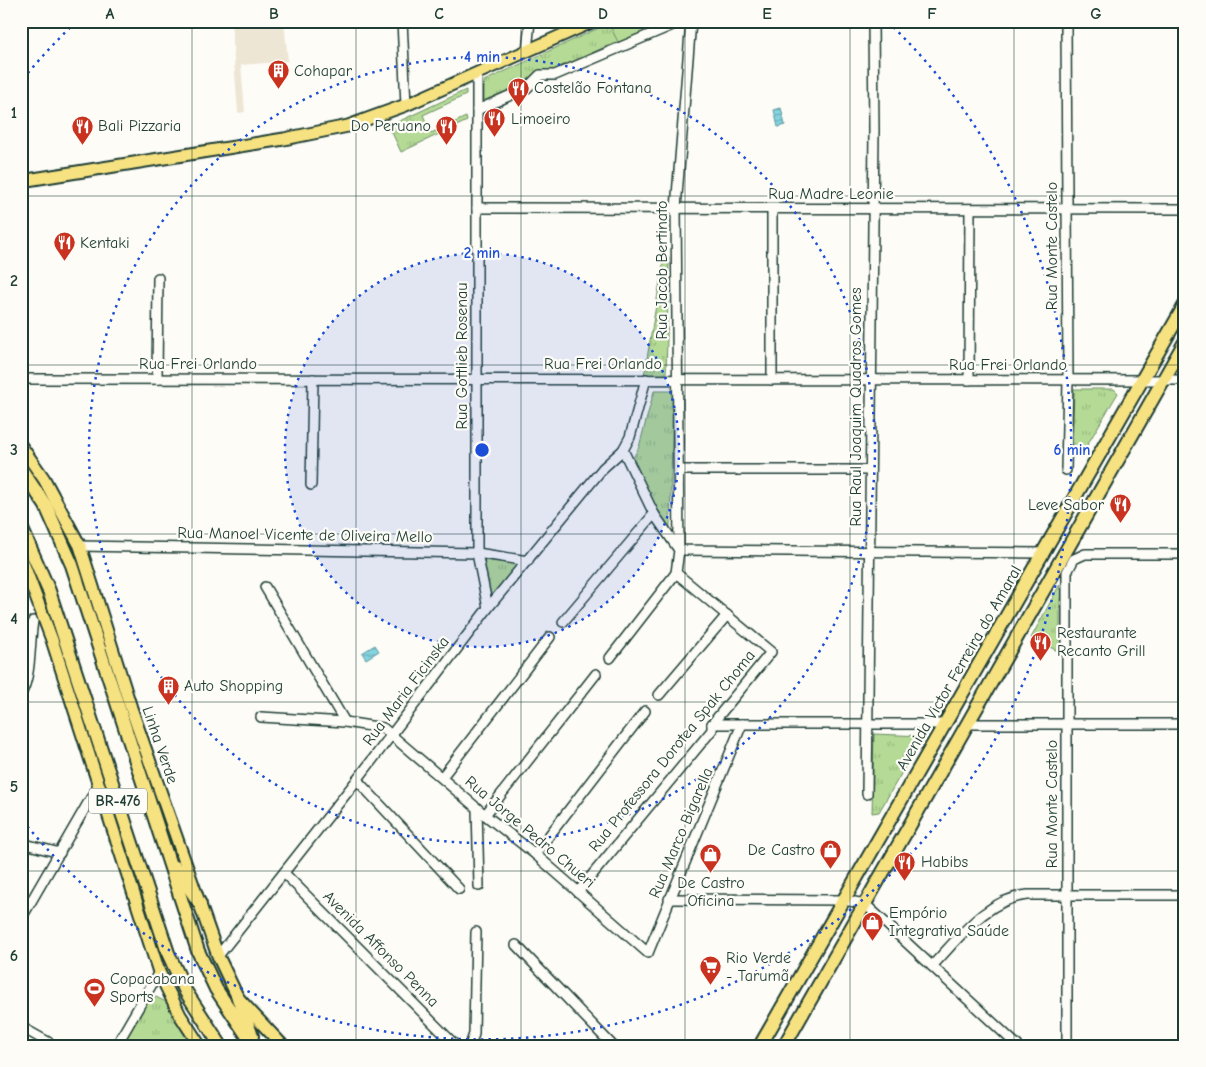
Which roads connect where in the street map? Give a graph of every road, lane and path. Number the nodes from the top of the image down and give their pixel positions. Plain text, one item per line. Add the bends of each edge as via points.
1 (402, 21) edge
2 (530, 21) edge
3 (594, 21) edge
4 (682, 21) edge
5 (691, 21) edge
6 (873, 21) edge
7 (1066, 21) edge
8 (527, 51) junction
9 (477, 73) junction
10 (406, 105) junction
11 (477, 110) junction
12 (21, 181) edge
13 (477, 208) junction
14 (676, 208) junction
15 (772, 208) junction
16 (874, 209) junction
17 (970, 209) junction
18 (1066, 209) junction
19 (1185, 209) edge
20 (158, 278) dead end
21 (1185, 306) edge
22 (1185, 342) edge
23 (21, 379) edge
24 (157, 379) junction
25 (313, 379) junction
26 (477, 379) junction
27 (646, 379) junction
28 (677, 379) junction
29 (772, 380) junction
30 (870, 380) junction
31 (969, 380) junction
32 (1068, 380) junction
33 (1142, 380) junction
34 (1163, 380) junction
35 (1185, 380) edge
36 (21, 446) edge
37 (624, 450) junction
38 (21, 468) edge
39 (679, 470) junction
40 (870, 470) junction
41 (1066, 470) dead end
42 (312, 485) dead end
43 (654, 514) junction
44 (21, 527) edge
45 (80, 546) junction
46 (679, 550) junction
47 (870, 552) junction
48 (477, 553) junction
49 (1043, 553) junction
50 (1185, 554) edge
51 (21, 557) edge
52 (528, 561) junction
53 (676, 573) junction
54 (264, 587) dead end
55 (488, 608) junction
56 (726, 615) junction
57 (33, 622) dead end
58 (563, 622) dead end
59 (550, 637) dead end
60 (610, 658) dead end
61 (25, 663) edge
62 (596, 674) dead end
63 (21, 694) edge
64 (659, 695) dead end
65 (645, 711) dead end
66 (261, 717) dead end
67 (345, 722) junction
68 (712, 724) junction
69 (742, 724) junction
70 (869, 724) junction
71 (945, 724) junction
72 (967, 724) junction
73 (1068, 724) junction
74 (1185, 724) edge
75 (391, 734) junction
76 (442, 776) junction
77 (357, 780) junction
78 (99, 784) junction
79 (867, 794) dead end
80 (477, 808) junction
81 (485, 815) junction
82 (21, 843) edge
83 (60, 853) junction
84 (166, 853) junction
85 (534, 854) junction
86 (284, 873) junction
87 (478, 886) dead end
88 (459, 889) dead end
89 (578, 892) junction
90 (1067, 895) junction
91 (1185, 895) edge
92 (669, 899) junction
93 (844, 900) junction
94 (200, 904) junction
95 (865, 904) junction
96 (21, 919) edge
97 (476, 932) dead end
98 (516, 945) dead end
99 (648, 953) joint
100 (218, 956) junction
101 (932, 966) junction
102 (159, 972) junction
103 (238, 998) junction
104 (21, 1027) edge
105 (55, 1046) edge
106 (116, 1046) edge
107 (200, 1046) edge
108 (222, 1046) edge
109 (255, 1046) edge
110 (283, 1046) edge
111 (456, 1046) edge
112 (470, 1046) edge
113 (613, 1046) edge
114 (760, 1046) edge
115 (784, 1046) edge
116 (1018, 1046) edge
117 (1068, 1046) edge

1 - 10 street
2 - 8 street
3 - 8 main road
4 - 11 street via 555,75 540,74 527,88
5 - 14 street, Rua Jacob Bertinato
6 - 16 street, Rua Raul Joaquim Quadros Gomes
7 - 18 street, Rua Monte Castelo
8 - 9 main road
9 - 10 main road
9 - 11 street, Rua Gottlieb Rosenau
10 - 12 main road via 362,122 304,136
11 - 13 street, Rua Gottlieb Rosenau
13 - 14 street, Rua Madre Leonie
13 - 26 street, Rua Gottlieb Rosenau
14 - 15 street, Rua Madre Leonie
14 - 28 street, Rua Jacob Bertinato
15 - 16 street, Rua Madre Leonie
15 - 29 street
16 - 17 street, Rua Madre Leonie
16 - 30 street, Rua Raul Joaquim Quadros Gomes
17 - 18 street, Rua Madre Leonie
17 - 31 street
18 - 19 street, Rua Madre Leonie
18 - 32 street, Rua Monte Castelo
20 - 24 street
21 - 33 highway, Avenida Victor Ferreira do Amaral
22 - 34 highway
23 - 24 street, Rua Frei Orlando
24 - 25 street, Rua Frei Orlando
25 - 26 street, Rua Frei Orlando
25 - 42 street
26 - 27 street, Rua Frei Orlando
26 - 48 street, Rua Gottlieb Rosenau
27 - 28 street, Rua Frei Orlando
27 - 37 street
28 - 29 street, Rua Frei Orlando
28 - 39 street, Rua Jacob Bertinato
29 - 30 street, Rua Frei Orlando
30 - 31 street, Rua Frei Orlando
30 - 40 street, Rua Raul Joaquim Quadros Gomes
31 - 32 street, Rua Frei Orlando
32 - 33 street, Rua Frei Orlando
32 - 41 street, Rua Monte Castelo
33 - 34 street, Rua Frei Orlando
33 - 49 highway, Avenida Victor Ferreira do Amaral
34 - 35 street, Rua Frei Orlando
34 - 72 highway
36 - 45 main road, Linha Verde via 44,479
37 - 43 street
37 - 52 street, Rua Maria Ficinska via 603,468
38 - 84 highway, Linha Verde / BR-476 via 46,506 72,565
39 - 40 street
39 - 46 street, Rua Jacob Bertinato
40 - 47 street, Rua Raul Joaquim Quadros Gomes
43 - 46 street
43 - 58 street
44 - 108 highway, BR-476 via 49,591 168,953 186,992
45 - 48 street, Rua Manoel Vicente de Oliveira Mello
45 - 94 main road, Linha Verde via 131,708
46 - 47 street
46 - 53 street, Rua Jacob Bertinato
47 - 49 street
47 - 70 street, Rua Raul Joaquim Quadros Gomes
48 - 52 street, Rua Manoel Vicente de Oliveira Mello
48 - 55 street, Rua Gottlieb Rosenau
49 - 71 highway, Avenida Victor Ferreira do Amaral
50 - 73 street, Rua Monte Castelo via 1090,554 1070,562 1066,578
51 - 78 main road via 42,610
52 - 55 street, Rua Maria Ficinska
53 - 56 street
53 - 60 street
54 - 67 street
55 - 75 street, Rua Maria Ficinska
56 - 64 street
56 - 68 street, Rua Professora Dorotea Spak Choma via 771,652
57 - 61 street
59 - 76 street
61 - 63 street via 29,678
62 - 81 street
65 - 85 street
66 - 67 street, Rua Jorge Pedro Chueri
67 - 75 street, Rua Jorge Pedro Chueri via 376,725
68 - 69 street
68 - 89 street, Rua Professora Dorotea Spak Choma via 712,730
69 - 70 street
69 - 92 street, Rua Marco Bigarella
70 - 71 street
70 - 79 street, Rua Raul Joaquim Quadros Gomes
71 - 93 highway, Avenida Victor Ferreira do Amaral
72 - 73 street
72 - 95 highway
73 - 74 street
73 - 90 street, Rua Monte Castelo
75 - 76 street, Rua Jorge Pedro Chueri
75 - 77 street, Rua Maria Ficinska
76 - 80 street, Rua Jorge Pedro Chueri
77 - 86 street, Rua Maria Ficinska
77 - 88 street
78 - 83 street
78 - 102 main road
80 - 81 street, Rua Jorge Pedro Chueri
80 - 87 street
81 - 85 street, Rua Jorge Pedro Chueri
82 - 83 street
83 - 96 street
84 - 94 highway
84 - 109 highway, Linha Verde / BR-476 via 206,969 227,1007
85 - 89 street, Rua Jorge Pedro Chueri
86 - 100 street, Rua Maria Ficinska
86 - 111 street, Avenida Affonso Penna
89 - 99 street, Rua Jorge Pedro Chueri
90 - 91 street
90 - 101 street via 1006,898 982,914
90 - 117 street, Rua Monte Castelo
92 - 93 street
92 - 99 street, Rua Marco Bigarella
93 - 95 street
93 - 114 highway, Avenida Victor Ferreira do Amaral
94 - 100 main road, Linha Verde
95 - 101 street
95 - 115 highway
97 - 112 street via 474,1034
98 - 113 street
100 - 103 main road, Linha Verde
101 - 116 street
102 - 106 street
102 - 107 main road
103 - 109 highway
103 - 110 main road, Linha Verde
104 - 105 street

